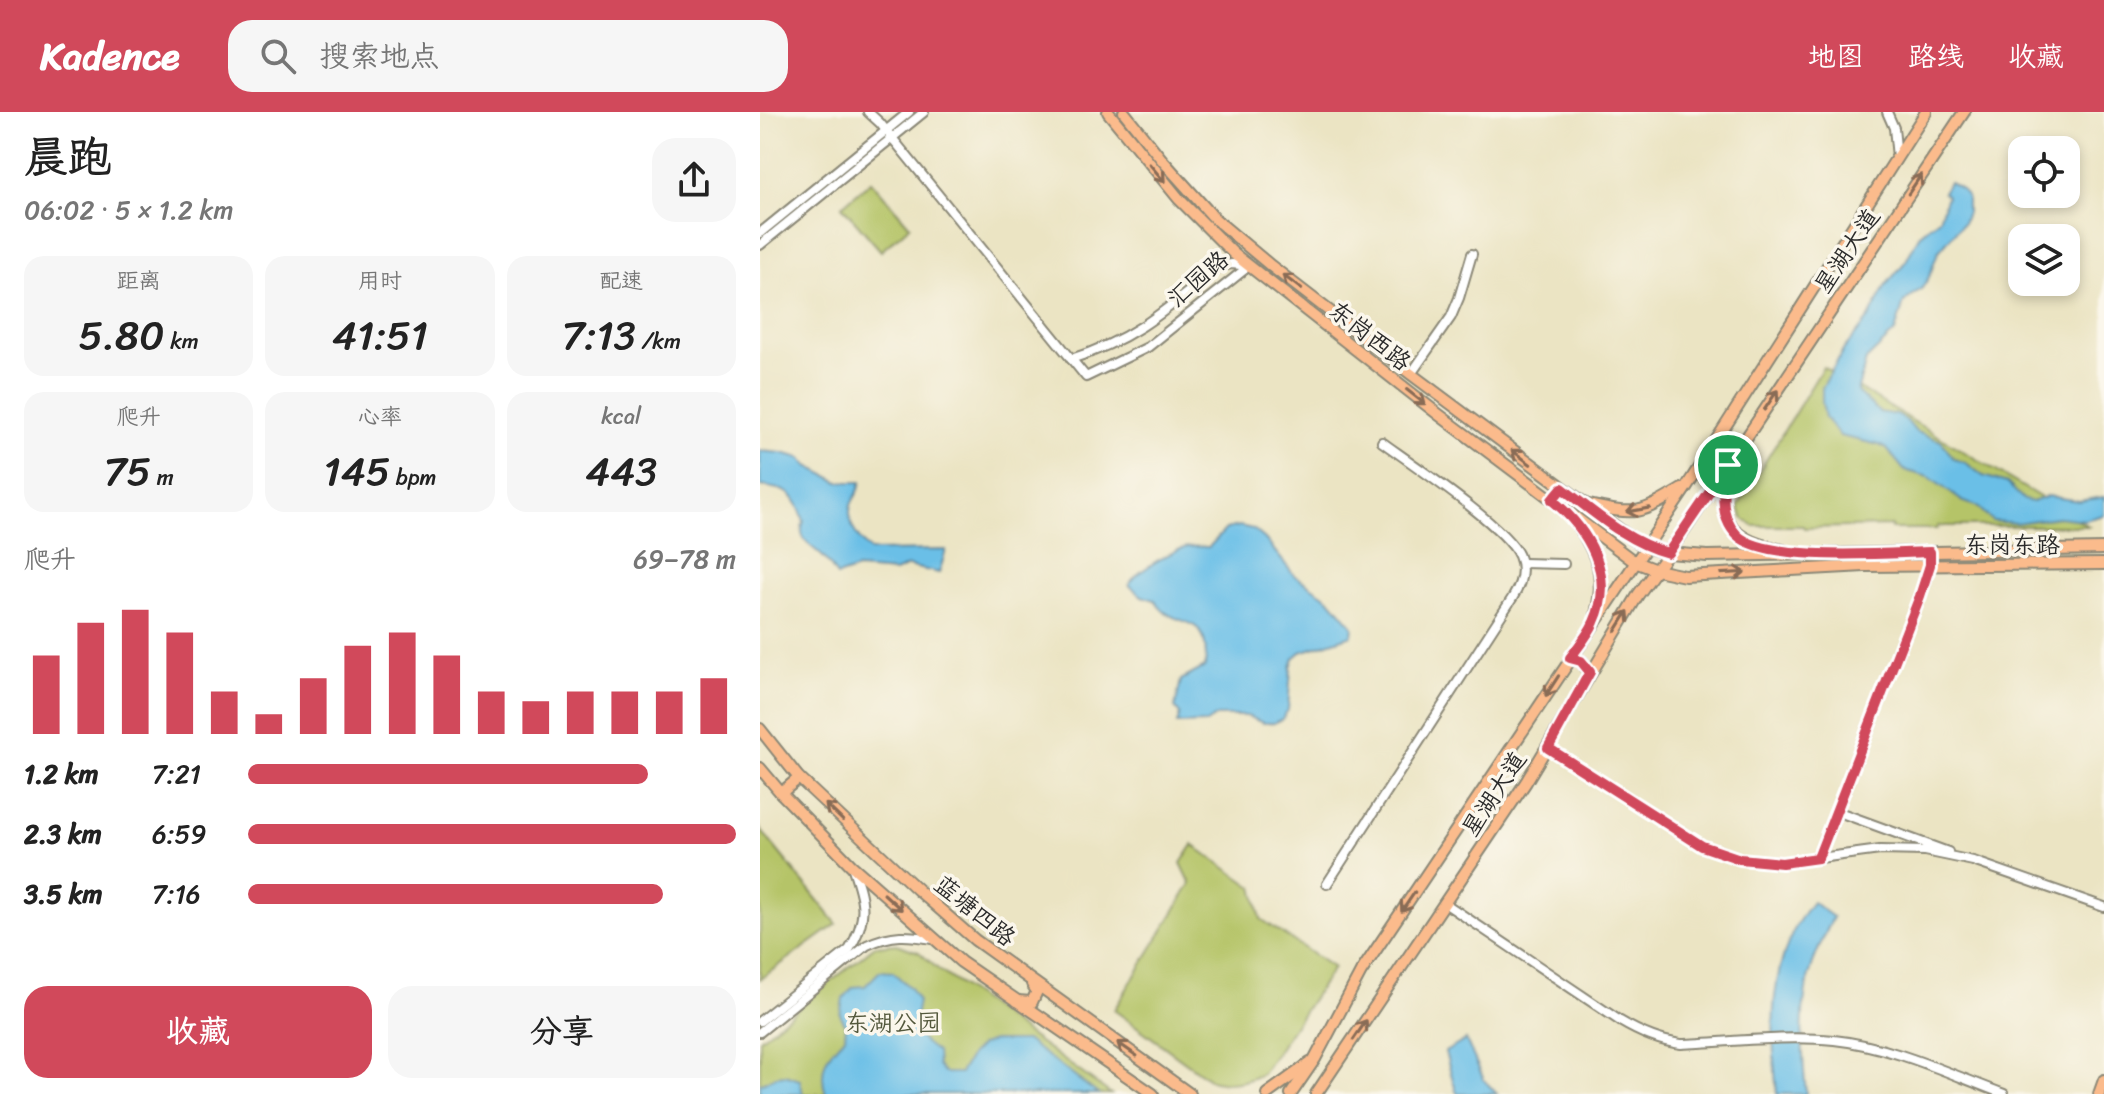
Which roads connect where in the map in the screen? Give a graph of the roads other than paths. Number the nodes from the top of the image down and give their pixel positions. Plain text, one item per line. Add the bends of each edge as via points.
1 (868, 112) edge
2 (909, 112) edge
3 (924, 112) edge
4 (1108, 112) edge
5 (1124, 112) edge
6 (1887, 112) edge
7 (1926, 112) edge
8 (1964, 112) edge
9 (889, 134) junction
10 (1897, 157) junction
11 (760, 233) edge
12 (760, 245) edge
13 (1472, 254) dead end
14 (1249, 266) junction
15 (1071, 359) junction
16 (1411, 374) junction
17 (1382, 442) dead end
18 (1728, 465) junction
19 (1687, 486) junction
20 (1562, 488) junction
21 (1552, 500) junction
22 (1583, 504) junction
23 (1574, 517) junction
24 (1646, 547) junction
25 (2104, 549) edge
26 (1930, 552) junction
27 (1668, 553) junction
28 (1805, 554) junction
29 (1635, 562) junction
30 (1522, 563) junction
31 (1564, 564) dead end
32 (2104, 564) edge
33 (1930, 565) junction
34 (1656, 570) junction
35 (1595, 621) junction
36 (1570, 658) junction
37 (1590, 672) junction
38 (760, 729) edge
39 (1548, 748) junction
40 (760, 768) edge
41 (799, 778) junction
42 (781, 793) junction
43 (1836, 811) junction
44 (1818, 858) junction
45 (1973, 861) junction
46 (851, 865) junction
47 (1327, 884) dead end
48 (1446, 904) junction
49 (2104, 907) edge
50 (934, 939) junction
51 (1030, 980) junction
52 (1016, 1000) junction
53 (760, 1021) edge
54 (760, 1032) edge
55 (1315, 1059) junction
56 (2104, 1080) edge
57 (1153, 1094) edge
58 (1190, 1094) edge
59 (1267, 1094) edge
60 (1291, 1094) edge
61 (1316, 1094) edge
62 (2004, 1094) edge
63 (2099, 1094) edge

1 - 9 street
2 - 9 street
3 - 9 street
4 -> 14 main road, 东岗西路 via 1179,199
16 -> 5 main road, 东岗西路 via 1215,219
6 - 10 street
7 - 10 main road, 星湖大道
18 -> 8 main road, 星湖大道
9 - 11 street
9 - 12 street
9 - 15 street
10 - 19 main road, 星湖大道
13 - 16 street via 1451,317
14 - 15 street, 汇园路 via 1220,266 1141,330
14 - 15 street, 汇园路 via 1148,347 1086,377
14 -> 21 main road, 东岗西路
20 -> 16 main road, 东岗西路
17 - 30 street via 1494,526
18 - 27 main road, 星湖大道
18 - 28 main road via 1724,506 1738,535
19 -> 22 main road via 1638,512
19 - 24 main road, 星湖大道
20 - 21 street
20 - 22 main road, 东岗西路
21 - 23 main road, 东岗西路
22 - 24 main road, 东岗西路
23 - 29 main road, 东岗西路
23 - 35 main road via 1601,571
24 - 27 main road, 东岗东路
24 - 29 main road, 星湖大道
25 - 26 main road, 东岗东路
26 - 28 main road, 东岗东路
26 - 33 street
27 - 28 main road, 东岗东路
27 - 34 main road, 星湖大道
29 - 34 main road, 东岗东路
29 - 35 main road, 星湖大道
30 - 31 street
30 - 47 street via 1513,597
32 - 33 main road, 东岗东路
34 -> 33 main road, 东岗东路 via 1685,576
33 - 43 street
37 -> 34 main road, 星湖大道
35 - 36 main road, 星湖大道
36 - 37 main road
36 -> 55 main road, 星湖大道 via 1361,972
37 - 39 main road, 星湖大道
38 - 41 main road, 蓝塘四路
39 - 44 street via 1702,846 1740,859 1782,863
39 - 48 main road, 星湖大道
40 - 42 main road, 蓝塘四路
41 - 42 main road
51 -> 41 main road, 蓝塘四路 via 975,940
42 - 46 main road, 蓝塘四路
43 - 44 street
43 - 45 street
44 - 45 street via 1880,850 1925,851
45 - 49 street
46 -> 50 main road, 蓝塘四路
46 - 53 street via 863,917 854,942
61 -> 48 main road, 星湖大道
48 - 62 street via 1645,1036 1681,1044 1835,1040 1877,1049
50 - 52 main road, 蓝塘四路
50 - 54 street via 906,935 867,945
51 - 52 main road via 1037,991 1032,1002
58 -> 51 main road, 蓝塘四路
52 - 57 main road, 蓝塘四路
55 - 59 main road
55 - 60 main road, 星湖大道
56 - 63 main road

